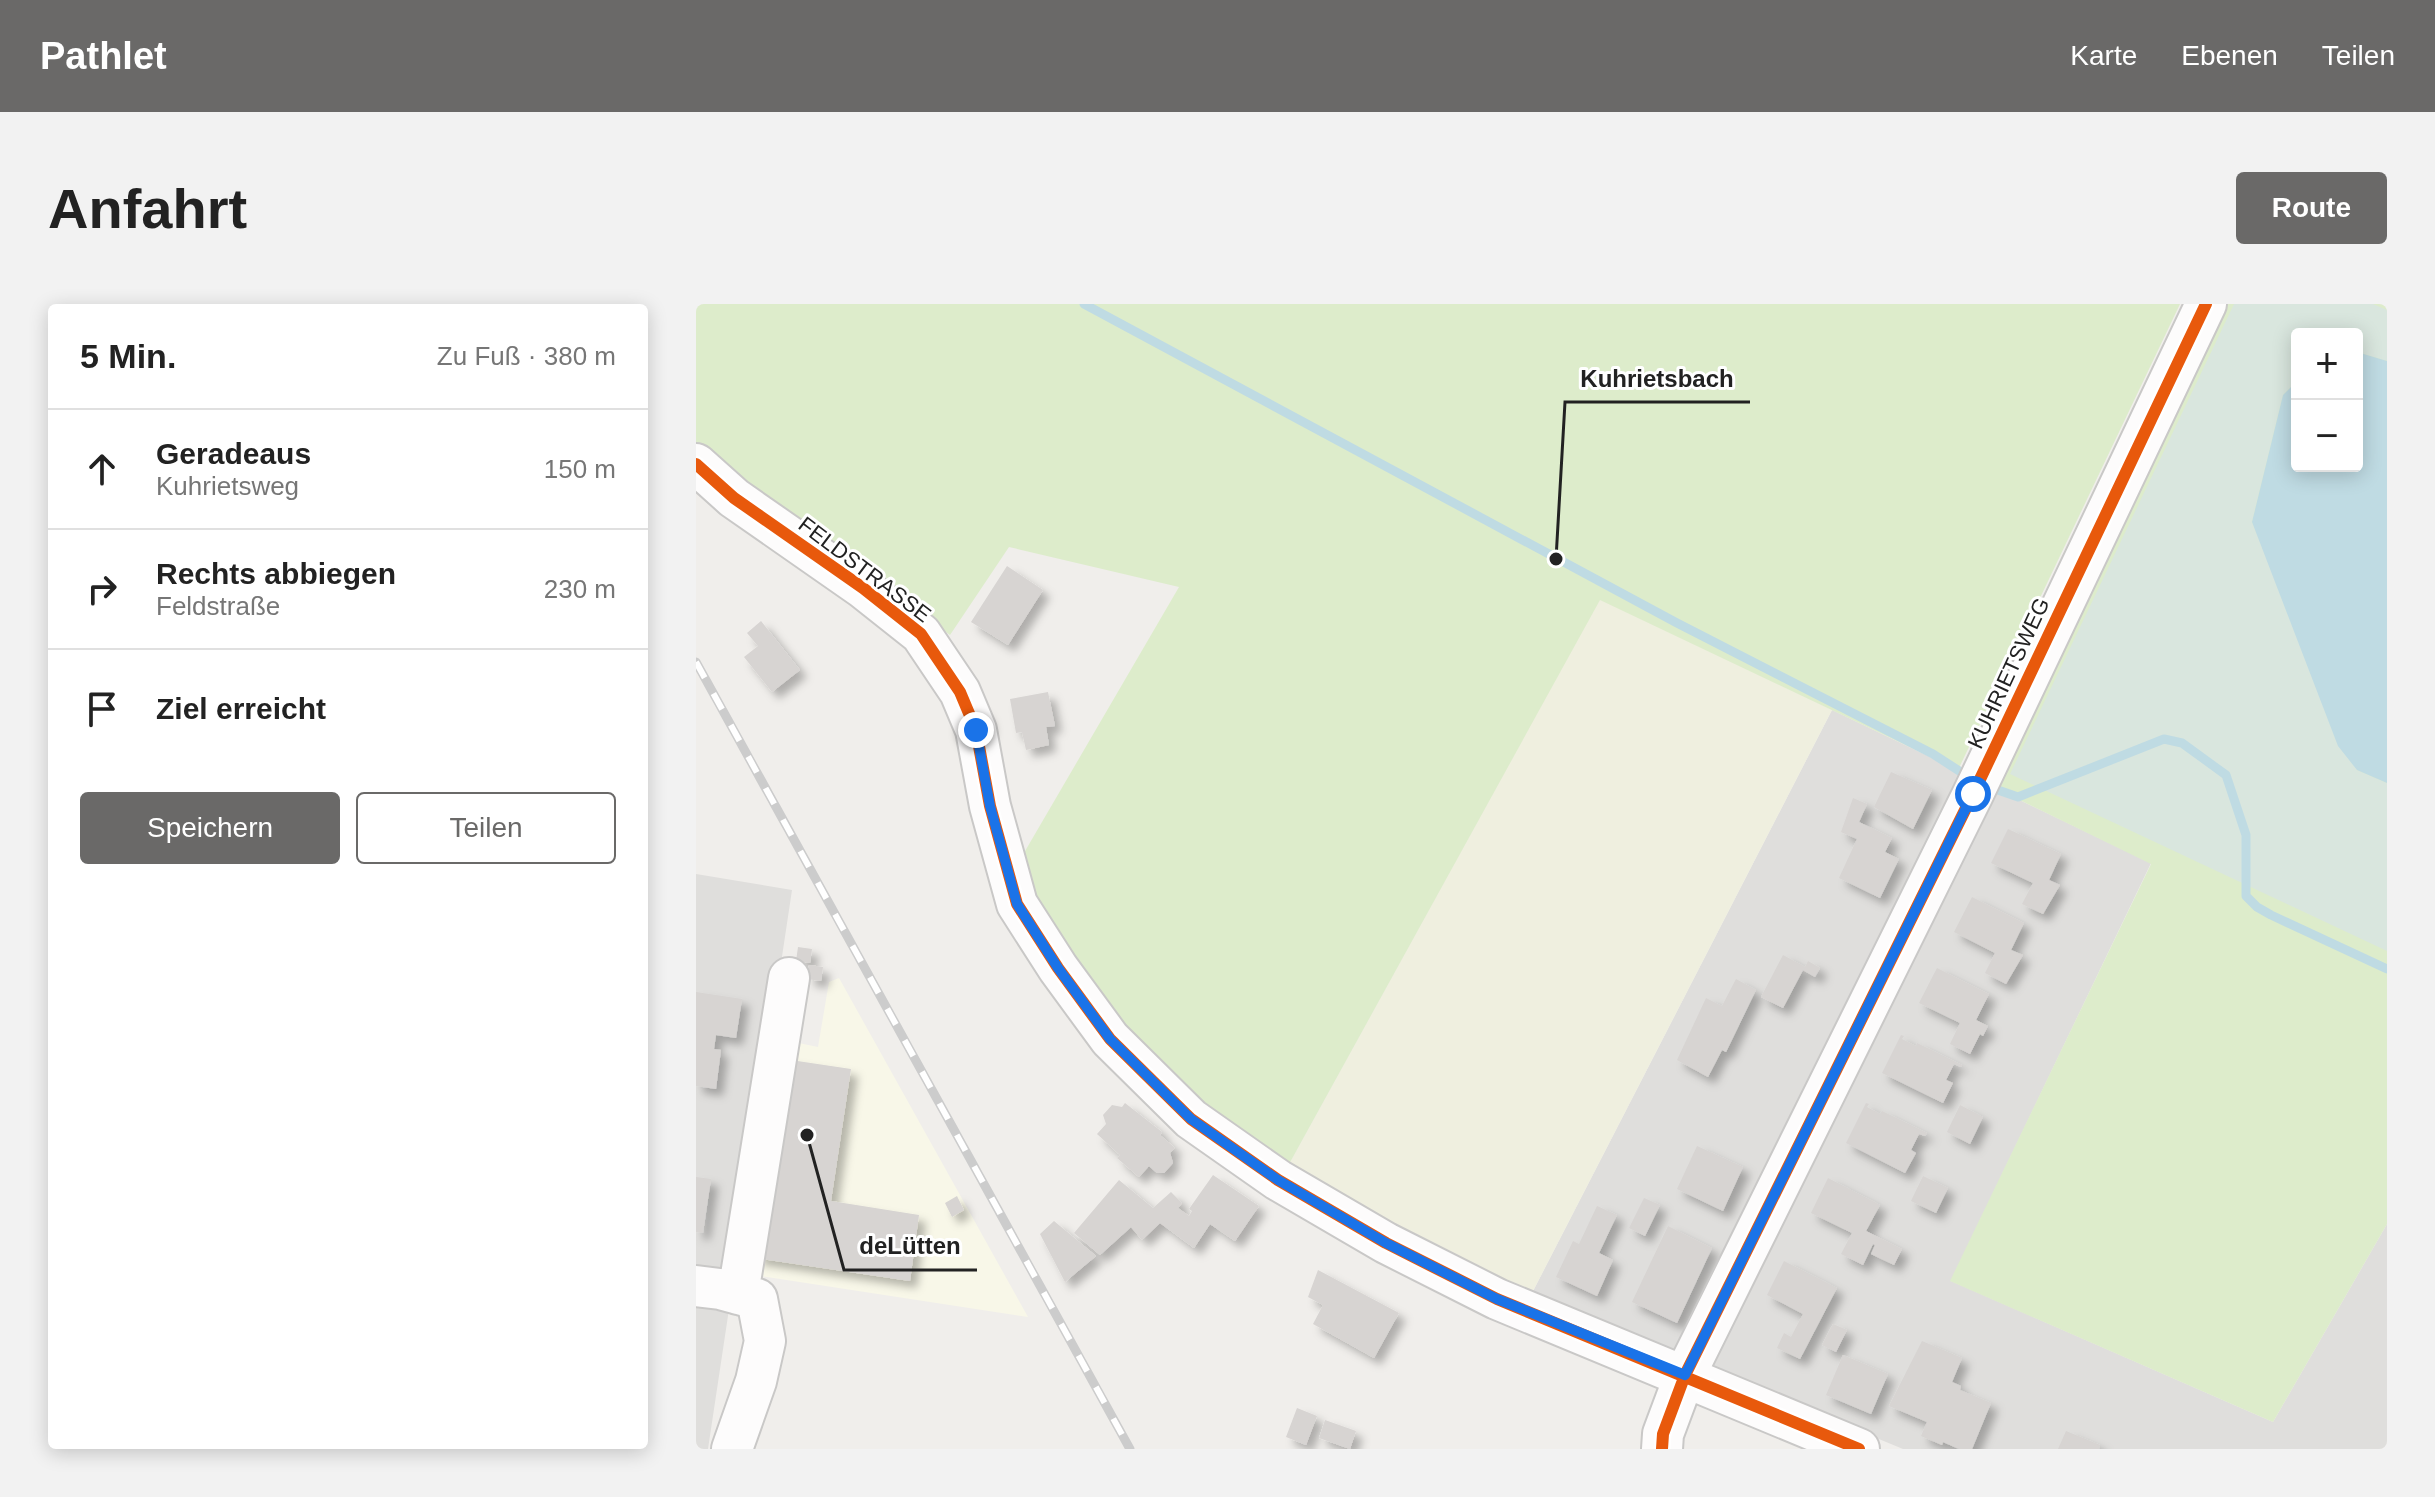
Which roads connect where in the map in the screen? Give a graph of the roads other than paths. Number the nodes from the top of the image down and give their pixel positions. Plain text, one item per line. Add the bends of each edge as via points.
1 (2206, 304) edge
2 (696, 464) edge
3 (789, 978) dead end
4 (748, 1082) dead end
5 (718, 1289) edge
6 (1685, 1375) junction
7 (732, 1449) edge
8 (1662, 1449) edge
9 (1859, 1449) edge

1 - 6 street, KUHRIETSWEG via 1973,794
2 - 6 street, FELDSTRASSE via 734,498 921,634 960,692 976,730 1017,904 1110,1039 1191,1119 1278,1180 1386,1243 1497,1299
3 - 5 street
4 - 5 street
5 - 7 street via 757,1299 765,1341
6 - 8 street, KUHRIETSWEG
6 - 9 street, FELDSTRASSE

